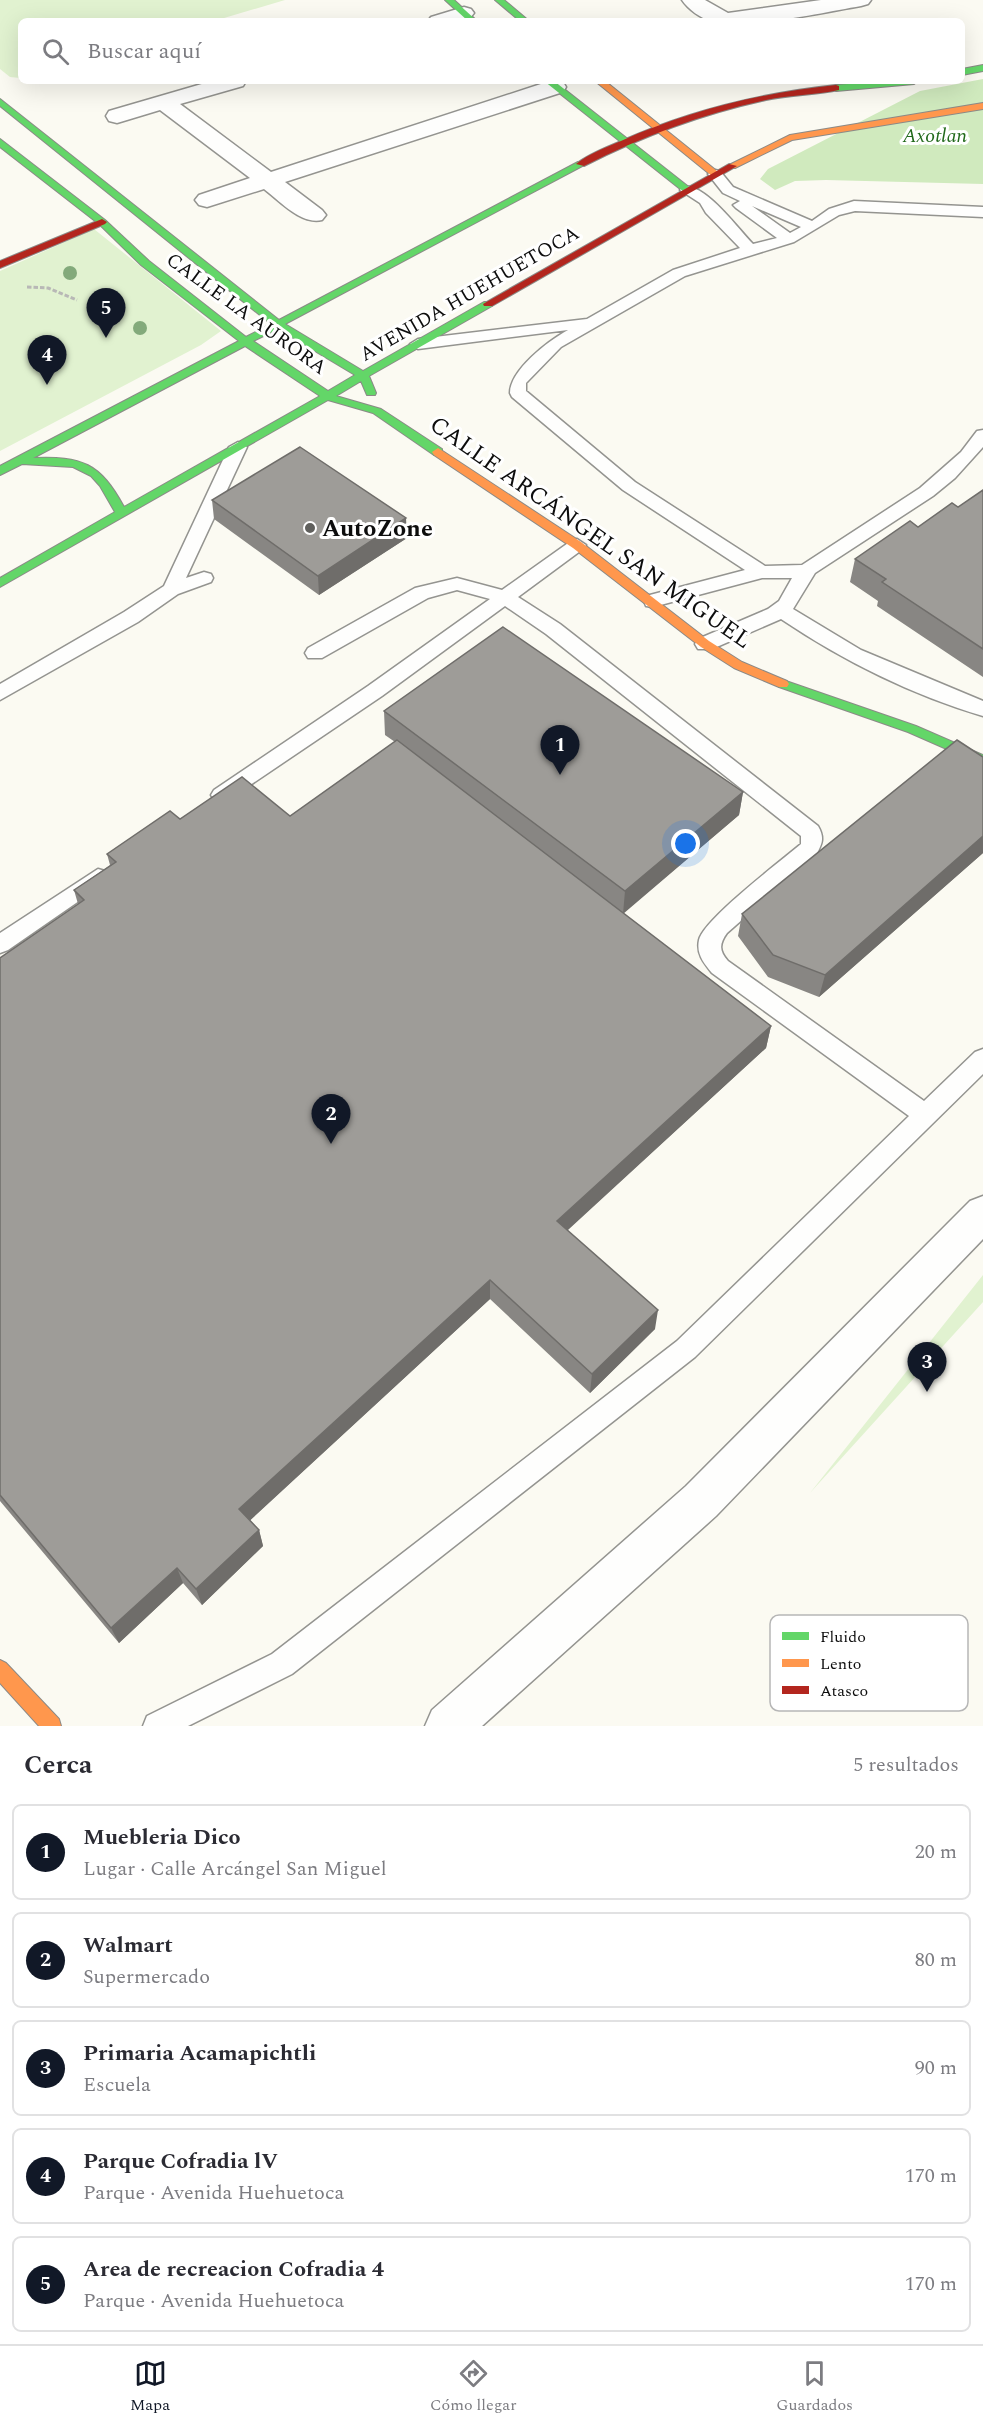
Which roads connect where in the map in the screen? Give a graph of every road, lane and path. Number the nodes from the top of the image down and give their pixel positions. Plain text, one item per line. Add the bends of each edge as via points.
1 (499, 0) edge
2 (692, 0) edge
3 (861, 0) edge
4 (462, 11) edge
5 (445, 18) edge
6 (521, 18) edge
7 (724, 18) edge
8 (744, 18) edge
9 (983, 68) edge
10 (965, 71) edge
11 (225, 84) edge
12 (552, 84) edge
13 (603, 84) edge
14 (879, 84) edge
15 (0, 102) edge
16 (163, 102) junction
17 (983, 106) edge
18 (117, 116) dead end
19 (656, 128) junction
20 (0, 142) edge
21 (622, 142) junction
22 (715, 174) junction
23 (268, 182) junction
24 (687, 190) junction
25 (728, 190) junction
26 (207, 200) dead end
27 (706, 200) junction
28 (983, 212) edge
29 (314, 215) dead end
30 (102, 222) junction
31 (813, 227) junction
32 (789, 239) junction
33 (768, 245) junction
34 (751, 251) junction
35 (0, 265) edge
36 (19, 287) dead end
37 (77, 300) dead end
38 (591, 322) junction
39 (279, 325) junction
40 (247, 342) junction
41 (418, 344) junction
42 (364, 376) junction
43 (329, 397) junction
44 (377, 411) junction
45 (983, 435) edge
46 (238, 447) junction
47 (16, 462) junction
48 (0, 471) edge
49 (123, 514) junction
50 (577, 545) junction
51 (806, 571) junction
52 (762, 573) junction
53 (204, 578) dead end
54 (0, 583) edge
55 (171, 590) junction
56 (504, 597) junction
57 (652, 601) junction
58 (781, 610) junction
59 (705, 644) junction
60 (315, 652) dead end
61 (0, 693) edge
62 (983, 709) edge
63 (983, 760) edge
64 (205, 806) edge
65 (114, 866) edge
66 (0, 944) edge
67 (983, 1059) edge
68 (925, 1115) junction
69 (983, 1213) edge
70 (0, 1669) edge
71 (52, 1726) edge
72 (158, 1726) edge
73 (448, 1726) edge

1 - 6 street
2 - 7 street
3 - 8 street
4 - 5 street
9 - 10 street
11 - 16 street
12 - 21 street
12 - 23 street
13 - 19 street
14 - 19 street via 753,99
15 - 39 street, CALLE LA AURORA
16 - 18 street
16 - 23 street
17 - 22 street, AVENIDA HUEHUETOCA via 790,138
19 - 21 street
19 - 22 street
20 - 30 street, CALLE LA AURORA
21 - 24 street
21 - 39 street
22 - 24 street, AVENIDA HUEHUETOCA
22 - 25 lane
23 - 26 street
23 - 29 street
24 - 27 lane
24 - 41 street, AVENIDA HUEHUETOCA
25 - 31 lane
25 - 32 lane via 733,200
27 - 33 lane
27 - 34 lane
28 - 31 lane via 854,206 834,212
30 - 35 street
30 - 40 street, CALLE LA AURORA via 145,263
31 - 32 lane
32 - 33 lane
33 - 34 lane
34 - 38 lane via 679,273
36 - 37 path via 48,288
38 - 41 lane
38 - 52 lane via 555,344 518,382 518,393 629,486
39 - 40 street
39 - 42 street, CALLE LA AURORA
40 - 43 street, CALLE LA AURORA
40 - 47 street
41 - 42 street, AVENIDA HUEHUETOCA
42 - 43 street, AVENIDA HUEHUETOCA
42 - 44 street, CALLE LA AURORA
43 - 44 street, CALLE LA AURORA
43 - 46 street, AVENIDA HUEHUETOCA
44 - 50 street, CALLE ARCÁNGEL SAN MIGUEL
45 - 51 lane via 974,449 931,490
46 - 49 street, AVENIDA HUEHUETOCA
46 - 55 lane
47 - 48 street
47 - 49 street via 66,460 83,464 97,471 109,486
49 - 54 street, AVENIDA HUEHUETOCA
50 - 56 lane
50 - 57 street, CALLE ARCÁNGEL SAN MIGUEL
51 - 52 lane
51 - 58 lane
52 - 57 lane
53 - 55 lane
55 - 61 lane
56 - 60 lane via 457,584 422,593
56 - 64 lane via 303,742
56 - 68 lane via 553,629 811,832 813,841 808,849 719,927 710,939 710,955 720,967
57 - 59 street, CALLE ARCÁNGEL SAN MIGUEL
58 - 59 lane
58 - 62 lane via 879,669
59 - 63 street, CALLE ARCÁNGEL SAN MIGUEL via 738,665 778,682 912,729
65 - 66 lane
67 - 68 lane
68 - 72 lane via 686,1349 282,1664
69 - 73 street via 701,1501
70 - 71 street

